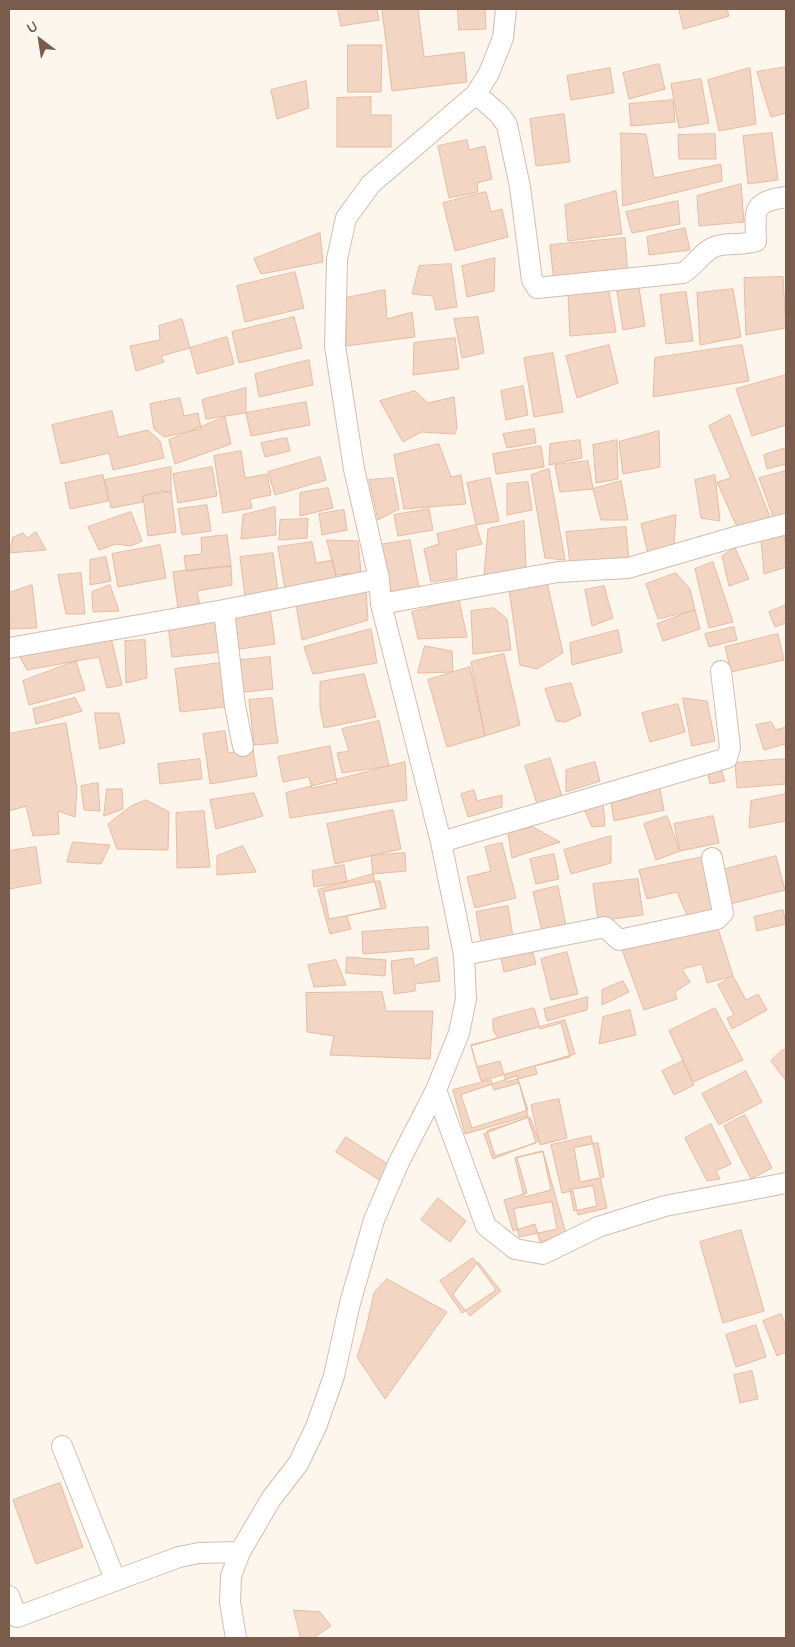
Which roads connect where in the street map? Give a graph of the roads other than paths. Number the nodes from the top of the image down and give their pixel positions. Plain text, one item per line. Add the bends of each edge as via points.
1 (506, 9) edge
2 (476, 94) junction
3 (786, 197) edge
4 (786, 524) edge
5 (379, 579) junction
6 (381, 604) junction
7 (224, 610) junction
8 (9, 648) edge
9 (721, 670) dead end
10 (243, 746) dead end
11 (441, 842) junction
12 (712, 858) dead end
13 (464, 955) junction
14 (436, 1090) junction
15 (786, 1183) edge
16 (62, 1446) dead end
17 (240, 1552) junction
18 (115, 1580) junction
19 (9, 1596) edge
20 (13, 1619) edge
21 (236, 1638) edge

1 - 2 street via 503,38 489,73
2 - 3 street via 507,125 520,187 532,280 537,288 683,273 717,246 746,245 756,241 755,210 761,203
2 - 5 street via 371,184 346,218 337,259 335,346 354,470
4 - 6 street via 628,568 558,572
5 - 6 street
5 - 7 street
6 - 11 street
7 - 8 street
7 - 10 street
9 - 11 street via 730,747 727,758
11 - 13 street
12 - 13 street via 723,913 717,919 619,940 605,927
13 - 14 street via 466,999 459,1033
14 - 15 street via 486,1226 515,1250 542,1254 598,1227 665,1206
14 - 17 street via 374,1220 350,1303 334,1376 316,1427 298,1464 271,1499
16 - 18 street
17 - 18 street via 178,1557
17 - 21 street via 231,1576 230,1593
18 - 20 street
19 - 20 street

